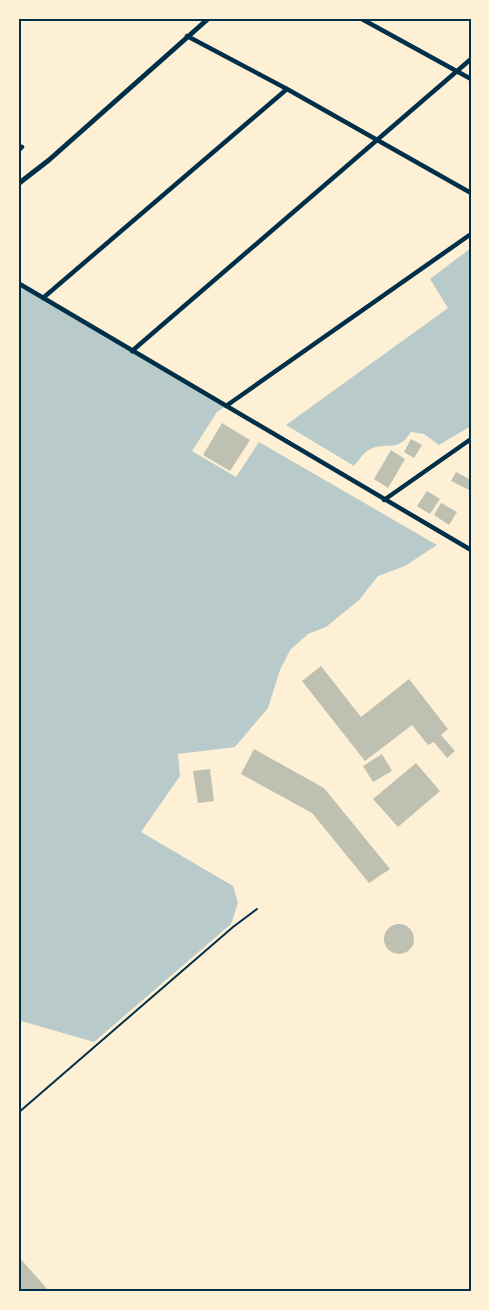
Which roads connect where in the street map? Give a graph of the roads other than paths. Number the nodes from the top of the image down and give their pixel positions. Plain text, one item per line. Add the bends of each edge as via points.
1 (209, 18) edge
2 (360, 18) edge
3 (187, 36) junction
4 (471, 59) edge
5 (457, 71) junction
6 (471, 79) edge
7 (287, 89) junction
8 (377, 140) junction
9 (18, 184) edge
10 (471, 193) edge
11 (471, 234) edge
12 (18, 283) edge
13 (43, 298) junction
14 (132, 351) junction
15 (226, 406) junction
16 (471, 439) edge
17 (384, 500) junction
18 (471, 550) edge
19 (257, 909) dead end
20 (18, 1113) edge

1 - 3 street
2 - 5 street
3 - 7 street
3 - 9 street
4 - 5 street
5 - 6 street
5 - 8 street
7 - 8 street
7 - 13 street
8 - 10 street
8 - 14 street
11 - 15 street
12 - 13 street
13 - 14 street
14 - 15 street
15 - 17 street
16 - 17 street
17 - 18 street
19 - 20 lane

